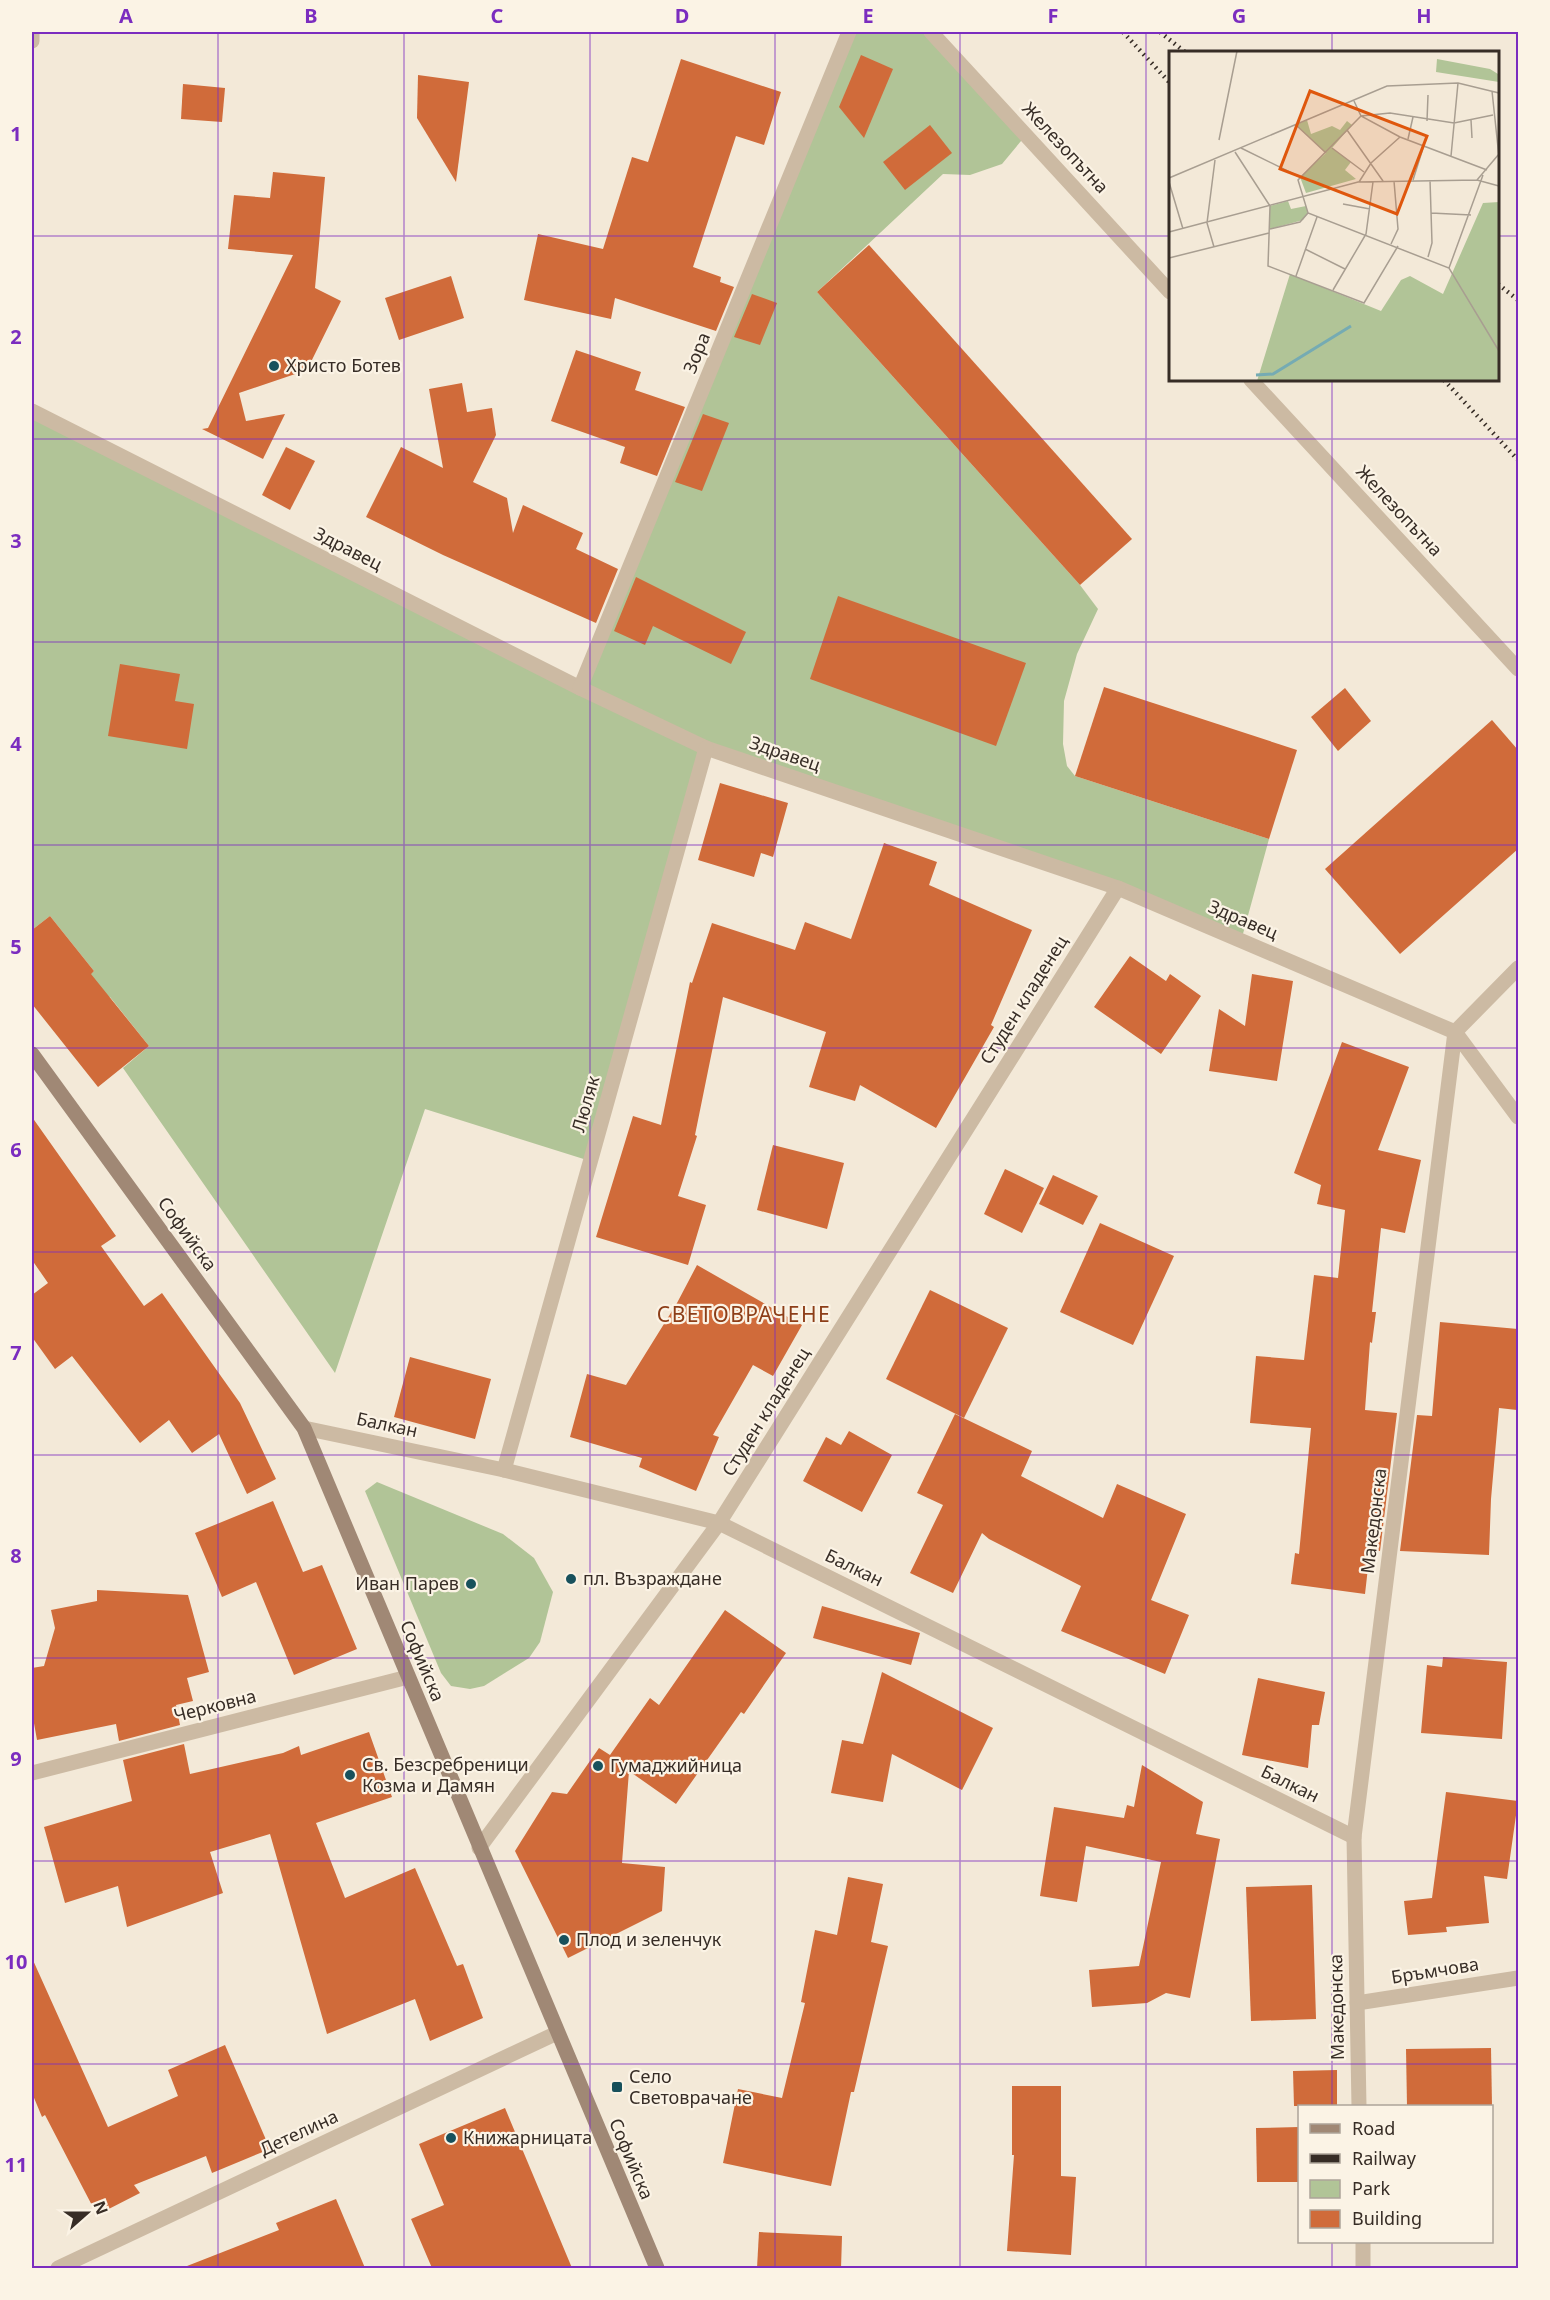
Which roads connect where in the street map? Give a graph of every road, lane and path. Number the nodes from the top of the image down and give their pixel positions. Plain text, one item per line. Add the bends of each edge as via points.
1 (32, 32) edge
2 (849, 32) edge
3 (931, 32) edge
4 (32, 41) edge
5 (1169, 291) edge
6 (1252, 381) edge
7 (32, 411) edge
8 (1518, 669) edge
9 (580, 688) junction
10 (706, 748) junction
11 (1118, 888) junction
12 (1518, 968) edge
13 (1455, 1032) junction
14 (32, 1054) edge
15 (1518, 1117) edge
16 (304, 1428) junction
17 (504, 1470) junction
18 (719, 1523) junction
19 (408, 1677) junction
20 (32, 1773) edge
21 (1354, 1837) junction
22 (479, 1848) junction
23 (1518, 1978) edge
24 (1357, 2003) junction
25 (557, 2033) junction
26 (1359, 2105) edge
27 (1362, 2243) edge
28 (58, 2268) edge
29 (657, 2268) edge
30 (1363, 2268) edge

1 - 4 street
2 - 9 street, Зора
3 - 5 street, Железопътна
6 - 8 street, Железопътна
7 - 9 street, Здравец
9 - 10 street, Здравец
10 - 11 street, Здравец
10 - 17 street, Люляк
11 - 13 street, Здравец
11 - 18 street, Студен кладенец
12 - 13 street
13 - 15 street
13 - 21 street, Македонска
14 - 16 street, Софийска
16 - 17 street, Балкан
16 - 19 street, Софийска
17 - 18 street, Балкан
18 - 21 street, Балкан
18 - 22 street, Студен кладенец
19 - 20 street, Черковна
19 - 22 street, Софийска
21 - 24 street, Македонска
22 - 25 street, Софийска
23 - 24 street, Бръмчова
24 - 26 street, Македонска
25 - 28 street, Детелина
25 - 29 street, Софийска
27 - 30 street

